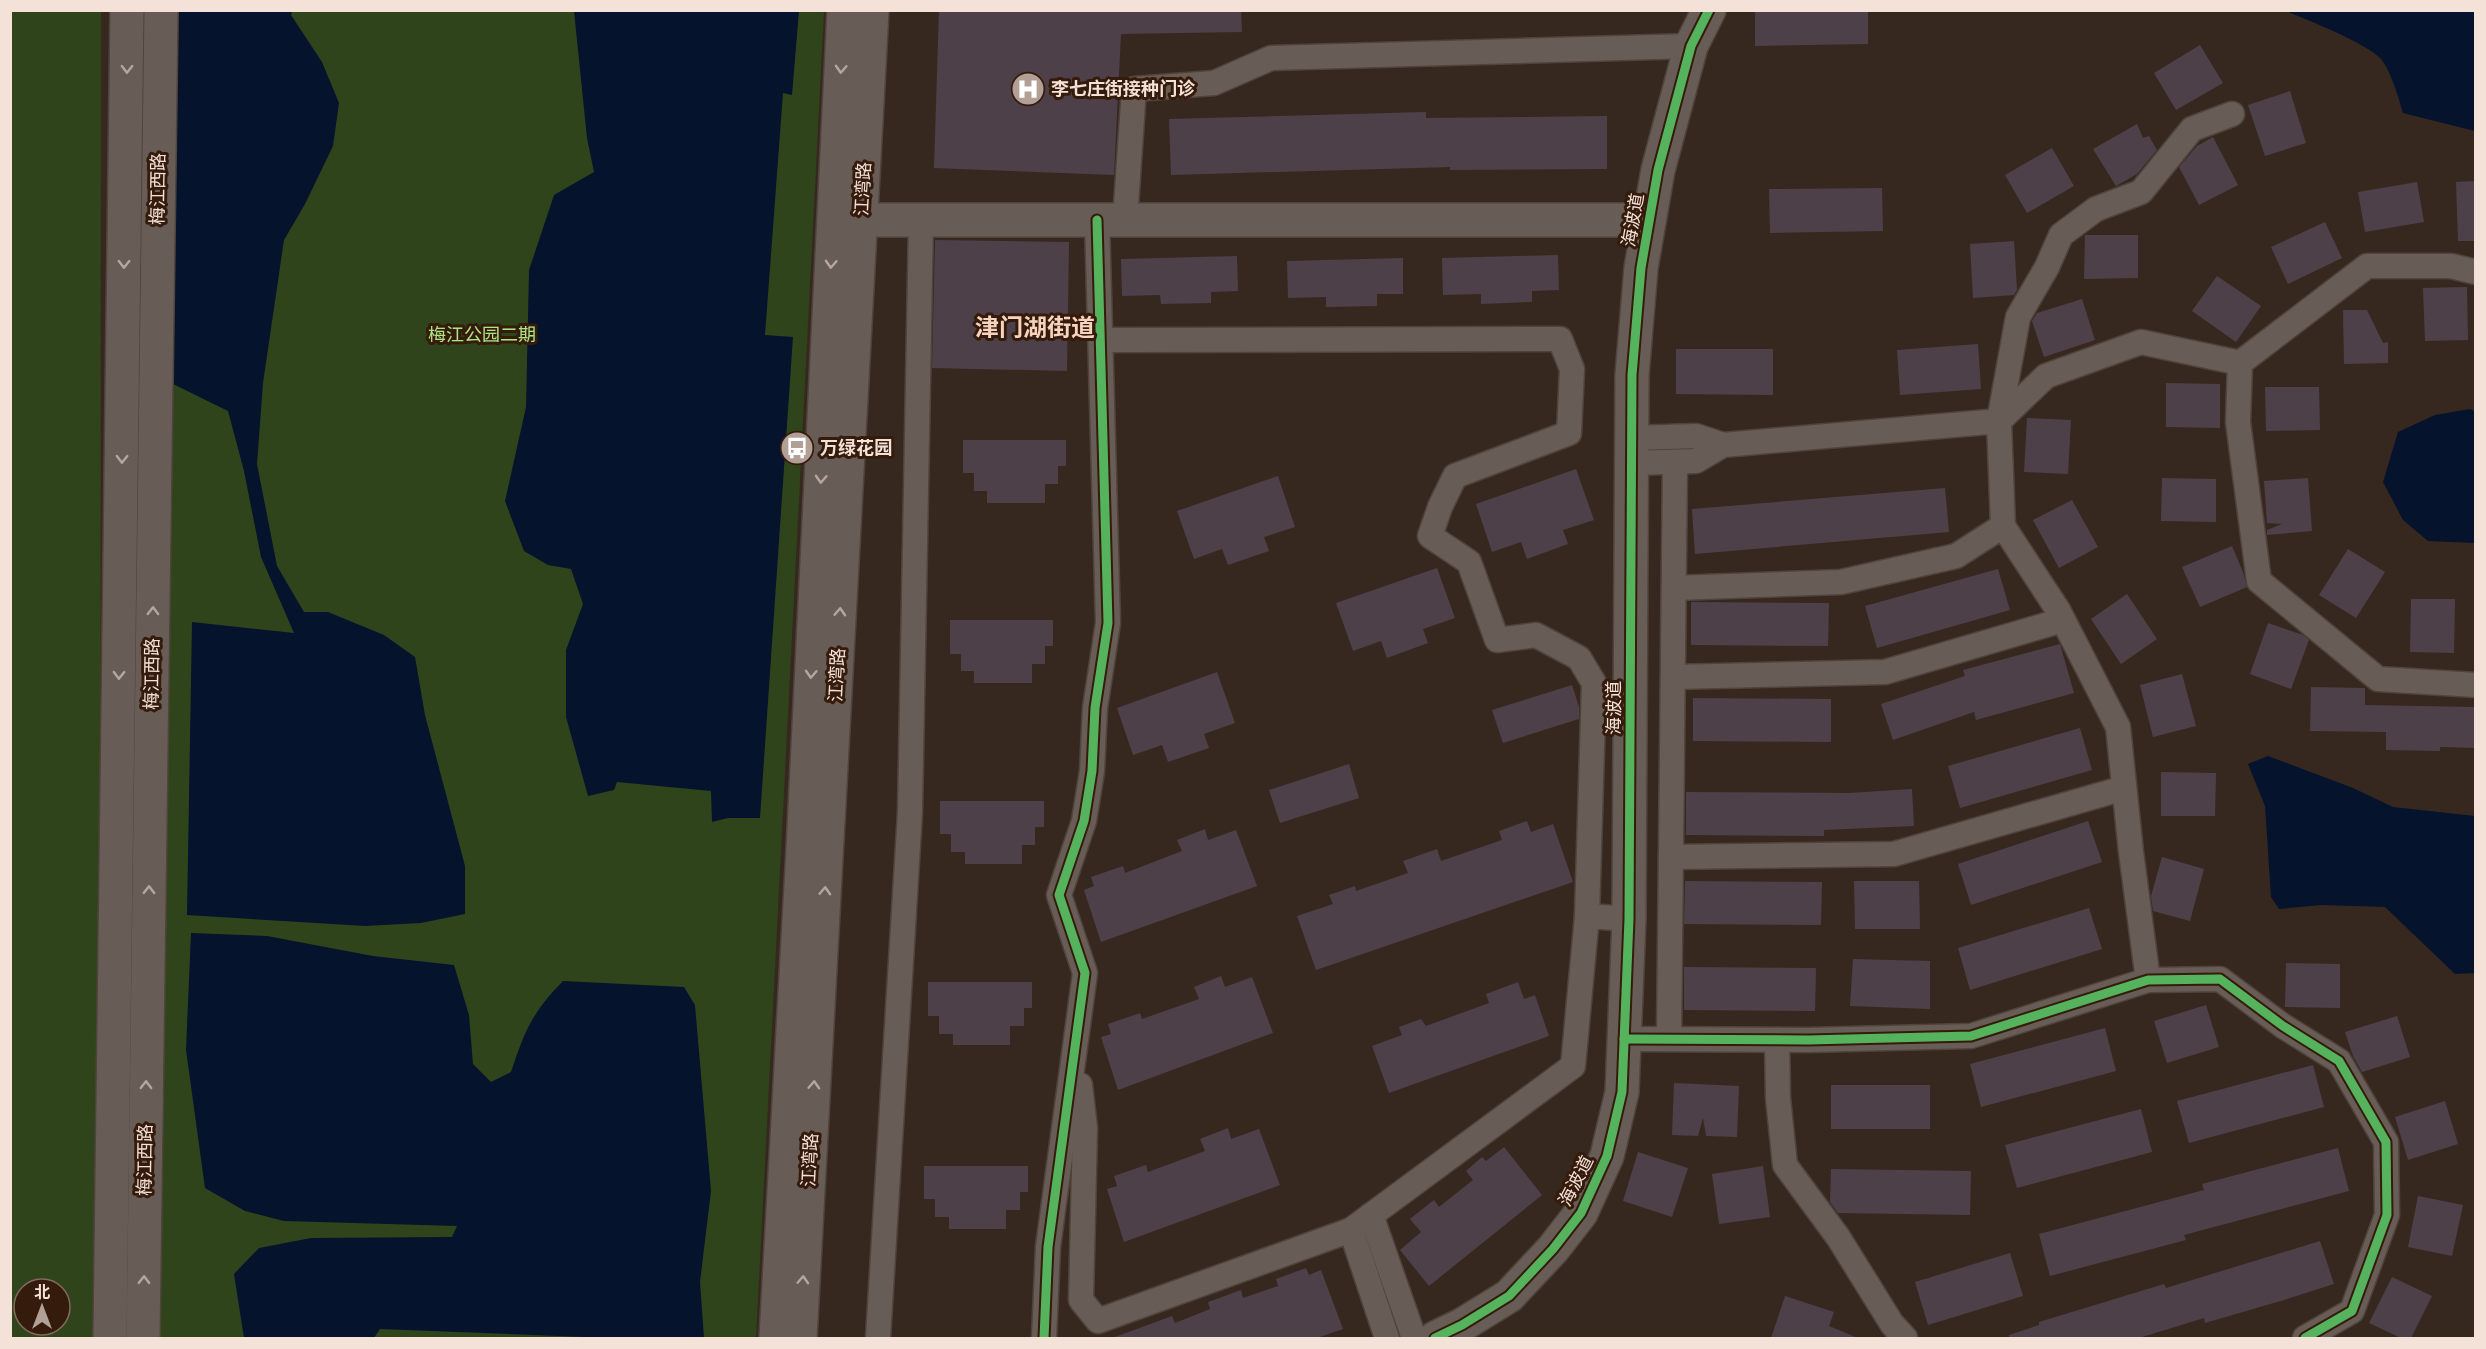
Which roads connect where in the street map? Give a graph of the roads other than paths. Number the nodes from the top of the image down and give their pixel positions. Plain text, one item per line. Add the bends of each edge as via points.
1 (127, 10) edge
2 (161, 10) edge
3 (844, 10) edge
4 (872, 10) edge
5 (1708, 10) edge
6 (1691, 46) junction
7 (2232, 114) dead end
8 (848, 220) junction
9 (921, 220) junction
10 (1111, 220) junction
11 (1649, 220) junction
12 (2475, 272) edge
13 (1101, 340) junction
14 (2240, 363) junction
15 (1999, 421) junction
16 (1723, 445) junction
17 (1632, 451) junction
18 (1675, 462) junction
19 (2003, 526) junction
20 (1674, 588) junction
21 (2063, 620) junction
22 (1673, 677) junction
23 (2475, 685) edge
24 (2124, 788) junction
25 (1671, 857) junction
26 (1587, 916) junction
27 (1629, 920) junction
28 (2148, 980) junction
29 (1624, 1039) junction
30 (1669, 1039) junction
31 (1777, 1040) junction
32 (1076, 1049) junction
33 (1371, 1215) junction
34 (1351, 1230) junction
35 (110, 1338) edge
36 (143, 1338) edge
37 (776, 1338) edge
38 (800, 1338) edge
39 (878, 1338) edge
40 (1044, 1338) edge
41 (1387, 1338) edge
42 (1413, 1338) edge
43 (1435, 1338) edge
44 (1905, 1338) edge
45 (2305, 1338) edge

1 -> 35 main road, 梅江西路
36 -> 2 main road, 梅江西路
3 -> 8 main road, 江湾路
4 - 8 main road, 江湾路
5 - 6 main road, 海波道
6 - 10 street via 1271,58 1214,83 1134,89
6 - 11 main road, 海波道
7 - 15 street via 2192,129 2140,192 2096,209 2061,235 2018,317
8 - 9 main road
8 -> 37 main road, 江湾路 via 801,873
38 -> 8 main road, 江湾路
9 - 10 main road
9 - 39 street via 910,812
10 - 11 main road
10 - 13 street
11 - 17 main road, 海波道 via 1633,363
12 - 14 street via 2451,266 2367,266
13 - 26 street via 1560,339 1572,369 1569,433 1455,476 1430,536 1469,562 1497,640 1536,635 1579,658 1594,683
13 - 32 street via 1108,623 1084,821 1059,895 1085,973
14 - 15 street via 2140,342 2046,376
14 - 23 street via 2238,422 2259,581 2378,679
15 - 16 street
15 - 19 street
16 - 17 street via 1696,436
16 - 18 street via 1696,461
17 - 18 street
17 - 27 main road, 海波道
18 - 20 street
19 - 20 street via 1956,556 1841,582
19 - 21 street
20 - 22 street
21 - 22 street via 1885,672
21 - 24 street via 2118,728
22 - 25 street
24 - 25 street via 1894,854
24 - 28 street
25 - 30 street
26 - 27 street
26 - 33 street via 1573,1066
27 - 29 main road, 海波道
28 - 31 street via 1971,1036
28 - 45 street via 2220,979 2339,1061 2386,1142 2387,1215 2352,1311
29 - 30 street
29 - 43 main road, 海波道 via 1622,1092 1608,1156 1581,1213 1509,1296
30 - 31 street
31 - 44 street via 1785,1165
32 - 34 street via 1085,1128 1082,1300 1098,1321
32 - 40 street via 1048,1247
33 - 34 street
33 - 42 street
34 - 41 street

